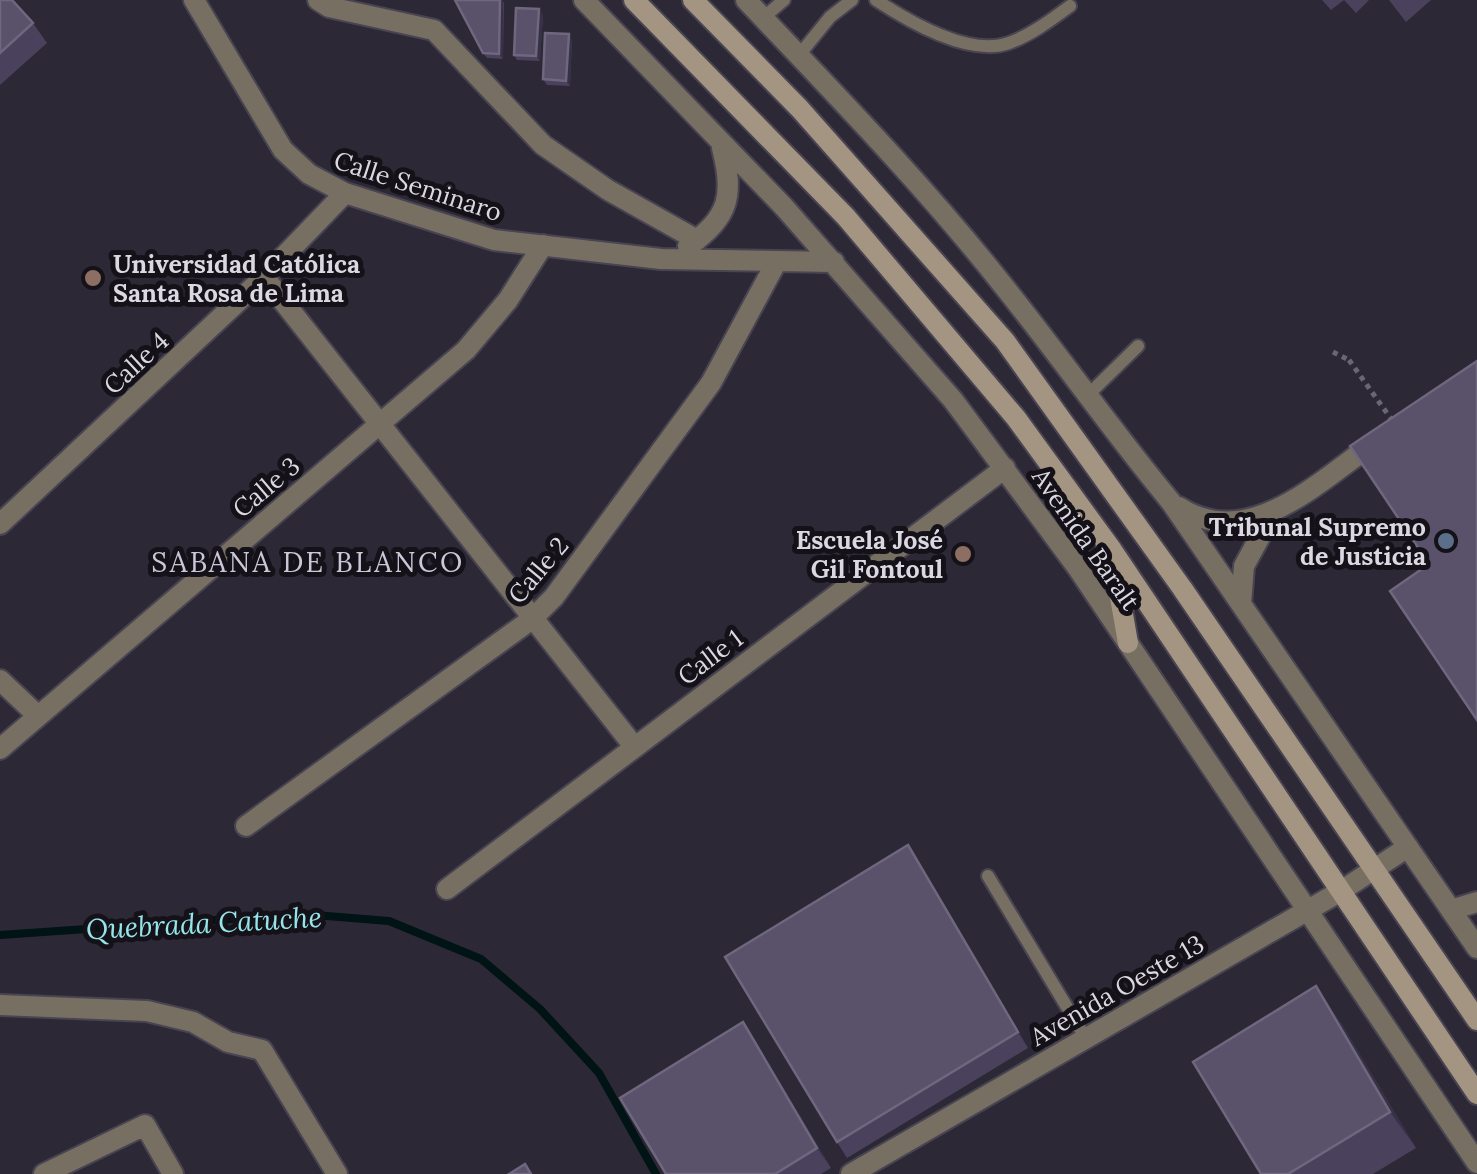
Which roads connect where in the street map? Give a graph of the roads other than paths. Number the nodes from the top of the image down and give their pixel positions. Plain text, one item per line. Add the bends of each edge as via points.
1 (194, 0) edge
2 (318, 0) edge
3 (584, 0) edge
4 (634, 0) edge
5 (693, 0) edge
6 (746, 0) edge
7 (784, 0) edge
8 (852, 0) edge
9 (876, 0) edge
10 (1071, 2) edge
11 (763, 18) junction
12 (800, 54) junction
13 (722, 146) junction
14 (345, 193) junction
15 (697, 240) junction
16 (544, 246) junction
17 (661, 260) junction
18 (777, 262) junction
19 (834, 262) junction
20 (264, 277) junction
21 (1138, 346) dead end
22 (1086, 397) junction
23 (381, 422) junction
24 (1399, 423) edge
25 (1006, 468) junction
26 (1171, 502) junction
27 (1274, 512) junction
28 (0, 524) edge
29 (1112, 550) junction
30 (1242, 604) junction
31 (532, 620) junction
32 (1128, 643) junction
33 (0, 680) edge
34 (37, 716) junction
35 (633, 745) junction
36 (0, 749) edge
37 (246, 826) dead end
38 (1408, 847) junction
39 (1372, 871) junction
40 (988, 876) dead end
41 (447, 889) dead end
42 (1341, 891) junction
43 (1477, 902) edge
44 (1306, 910) junction
45 (1451, 910) junction
46 (1477, 948) edge
47 (0, 1005) edge
48 (1477, 1020) edge
49 (1086, 1037) junction
50 (1477, 1094) edge
51 (1477, 1162) edge
52 (44, 1174) edge
53 (174, 1174) edge
54 (336, 1174) edge
55 (851, 1174) edge

1 - 14 street, Calle Seminaro via 283,150
2 - 15 street via 434,30 543,145
3 - 13 street, Avenida Baralt
4 - 29 main road, Avenida Baralt via 846,217 966,354
5 - 39 main road, Avenida Baralt via 800,109 1006,342
6 - 11 street
7 - 11 lane
8 - 12 lane
9 - 10 lane via 952,39 1004,45
11 - 12 street
12 - 22 street via 1001,282
13 - 15 street via 730,199
13 - 19 street, Avenida Baralt
14 - 16 street, Calle Seminaro via 494,240
14 - 20 street, Calle 4
15 - 17 street
16 - 17 street, Calle Seminaro
16 - 23 street, Calle 3 via 466,350
17 - 18 street, Calle Seminaro
18 - 19 street, Calle Seminaro
18 - 31 street, Calle 2 via 711,384
19 - 25 street, Avenida Baralt
20 - 23 street
20 - 28 street, Calle 4
21 - 22 lane
22 - 26 street
23 - 31 street
23 - 34 street, Calle 3
24 - 27 street
25 - 32 street, Avenida Baralt
25 - 35 street, Calle 1
26 - 27 street via 1220,524
26 - 30 street
27 - 30 street via 1244,566
29 - 32 main road
29 - 42 main road, Avenida Baralt
30 - 38 street
31 - 35 street
31 - 37 street, Calle 2
32 - 44 street, Avenida Baralt
33 - 34 street
34 - 36 street, Calle 3
35 - 41 street, Calle 1
38 - 39 street, Avenida Oeste 13
38 - 45 street
39 - 42 street, Avenida Oeste 13
39 - 48 main road, Avenida Baralt
40 - 49 lane
42 - 44 street, Avenida Oeste 13
42 - 50 main road, Avenida Baralt
43 - 45 street
44 - 49 street, Avenida Oeste 13
44 - 51 street, Avenida Baralt
45 - 46 street
47 - 54 street via 148,1011 262,1050
49 - 55 street, Avenida Oeste 13
52 - 53 street via 146,1125

